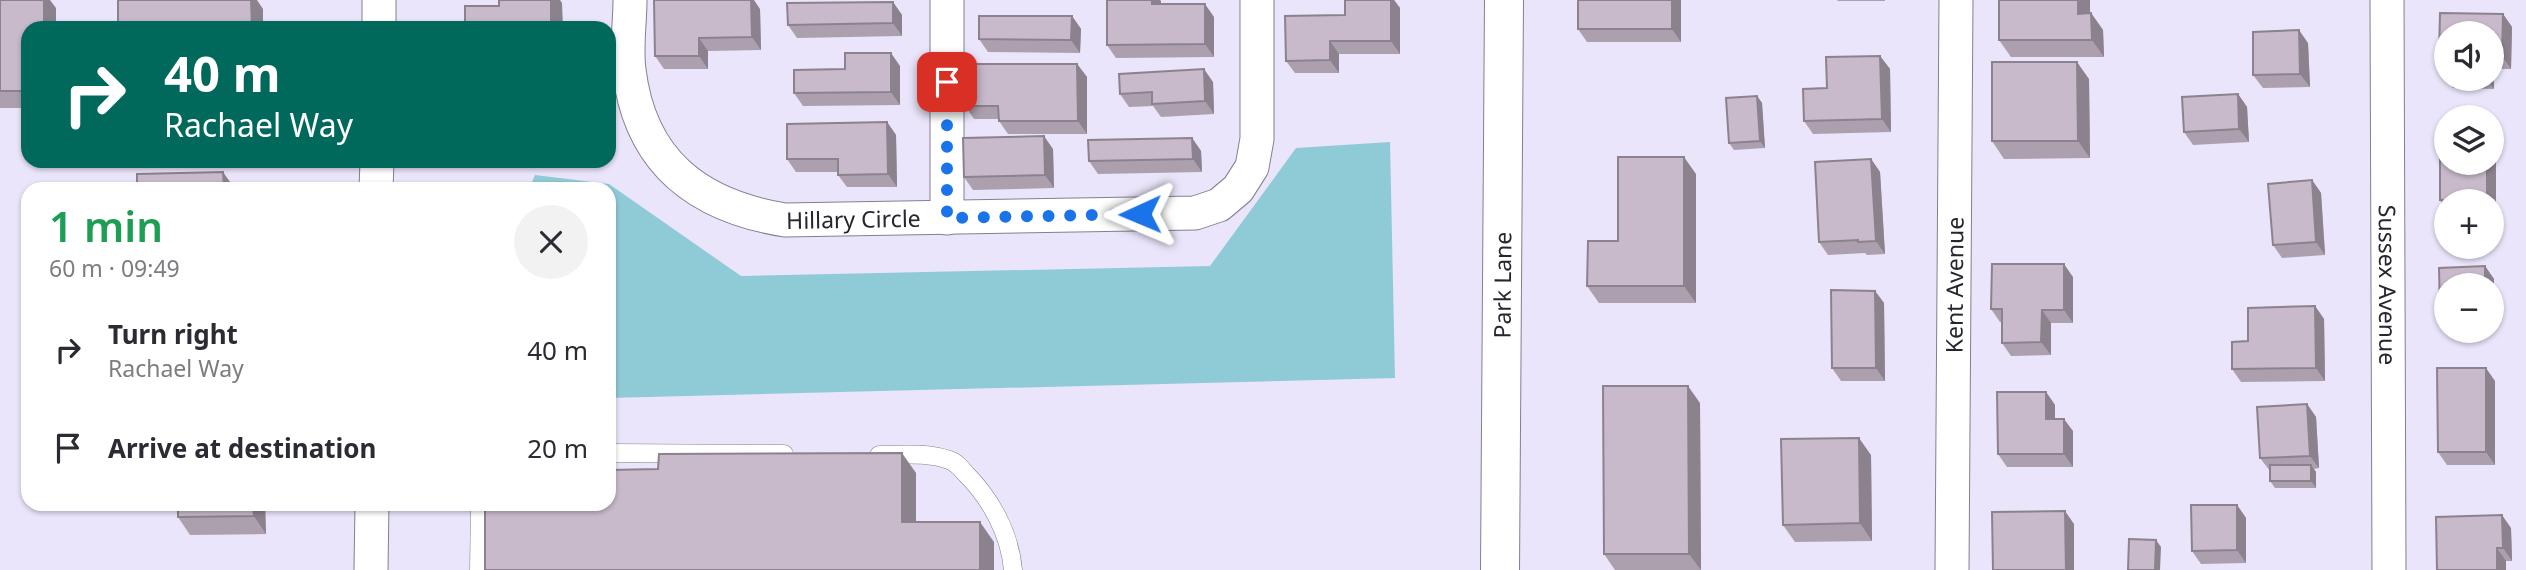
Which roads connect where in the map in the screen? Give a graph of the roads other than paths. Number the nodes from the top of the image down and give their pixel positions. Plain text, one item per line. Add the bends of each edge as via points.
1 (379, 0) edge
2 (630, 0) edge
3 (947, 0) edge
4 (1257, 0) edge
5 (1504, 0) edge
6 (1956, 0) edge
7 (2387, 0) edge
8 (379, 21) edge
9 (947, 218) junction
10 (616, 453) edge
11 (797, 454) edge
12 (865, 454) edge
13 (372, 511) edge
14 (481, 511) edge
15 (371, 570) edge
16 (479, 570) edge
17 (1013, 570) edge
18 (1500, 570) edge
19 (1952, 570) edge
20 (2389, 570) edge

1 - 8 street
2 - 9 street, Hillary Circle via 628,69 640,119 669,167 689,184 735,208 785,220
3 - 9 street
4 - 9 street, Hillary Circle via 1257,139 1252,167 1238,189 1219,205 1195,213
5 - 18 street, Park Lane
6 - 19 street, Kent Avenue
7 - 20 street, Sussex Avenue
10 - 11 lane
12 - 17 lane via 932,455 953,461 998,516
13 - 15 street
14 - 16 lane

